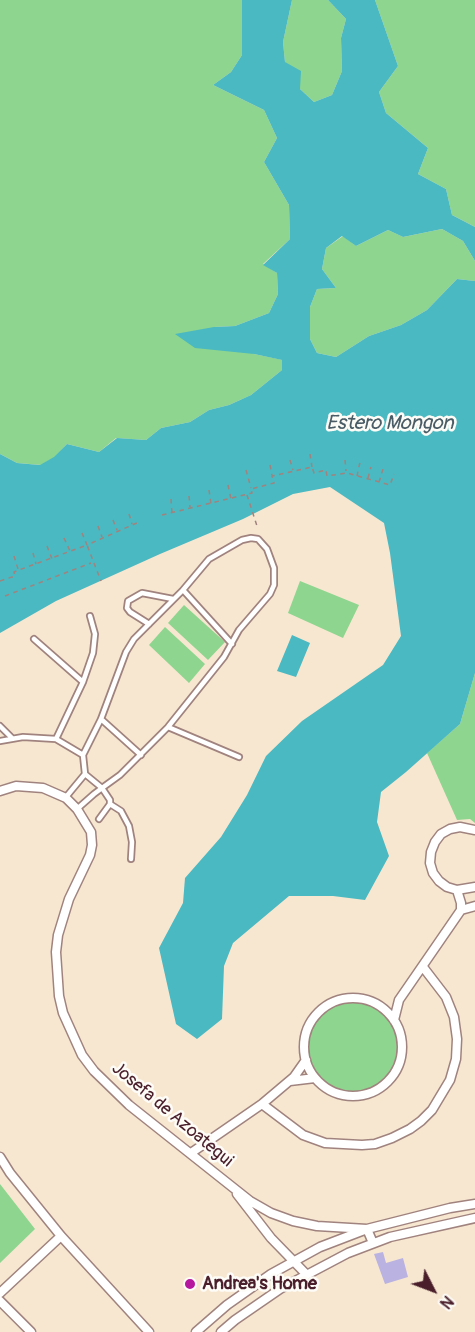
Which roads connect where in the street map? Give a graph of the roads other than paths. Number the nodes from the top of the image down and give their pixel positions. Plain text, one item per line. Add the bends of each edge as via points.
1 (183, 590) junction
2 (173, 599) junction
3 (90, 616) dead end
4 (149, 624) junction
5 (34, 639) dead end
6 (232, 644) junction
7 (83, 682) junction
8 (101, 719) junction
9 (0, 726) edge
10 (168, 727) junction
11 (12, 738) junction
12 (56, 739) junction
13 (0, 741) edge
14 (141, 754) junction
15 (83, 755) junction
16 (239, 758) dead end
17 (86, 774) junction
18 (102, 788) junction
19 (1, 790) edge
20 (66, 798) junction
21 (110, 804) junction
22 (77, 809) junction
23 (99, 819) dead end
24 (475, 830) edge
25 (131, 859) dead end
26 (475, 887) edge
27 (457, 890) junction
28 (475, 906) edge
29 (461, 910) junction
30 (423, 967) junction
31 (399, 1000) junction
32 (383, 1008) junction
33 (394, 1020) junction
34 (306, 1060) junction
35 (315, 1078) junction
36 (290, 1082) junction
37 (262, 1104) junction
38 (190, 1153) junction
39 (0, 1157) edge
40 (231, 1186) junction
41 (475, 1203) edge
42 (475, 1218) edge
43 (367, 1229) junction
44 (61, 1236) junction
45 (373, 1243) junction
46 (293, 1261) junction
47 (306, 1274) junction
48 (0, 1293) edge
49 (0, 1301) edge
50 (31, 1332) edge
51 (149, 1332) edge
52 (196, 1332) edge
53 (221, 1332) edge

1 - 2 lane
1 - 6 lane
1 - 6 lane via 209,560 232,544 251,538 263,543 274,568 274,585
2 - 4 lane
2 - 4 lane via 142,593 128,601 130,612
3 - 7 lane via 95,634 93,653
4 - 8 lane via 126,652
5 - 7 lane
6 - 10 lane
7 - 12 lane
8 - 14 lane
8 - 15 lane
9 - 11 lane
10 - 14 lane
10 - 16 lane
11 - 12 lane
11 - 13 lane
12 - 15 lane
14 - 18 lane
15 - 17 lane
17 - 18 lane
17 - 20 lane
18 - 21 lane via 109,795
18 - 22 lane
19 - 20 street, Josefa de Azoategui via 16,786 43,788
20 - 22 street, Josefa de Azoategui
21 - 23 lane
21 - 25 lane via 121,811 129,826
22 - 38 street, Josefa de Azoategui via 91,832 92,845 58,935 58,996 63,1013 81,1054 108,1086
24 - 27 street via 450,829 441,834 431,852 433,873 447,887
26 - 27 street
27 - 29 street
28 - 29 street
29 - 30 street
30 - 31 street
30 - 37 street via 446,997 457,1039 450,1080 421,1121 392,1138 368,1144 325,1143 303,1135
31 - 32 street
31 - 33 street
32 - 33 street
32 - 34 street via 364,999 346,998 330,1004 316,1015 307,1030
33 - 35 street via 401,1041 400,1057 383,1085 352,1096 335,1092
34 - 35 street
34 - 36 street
35 - 36 street
36 - 37 street
37 - 38 street
38 - 40 street, Josefa de Azoategui
39 - 44 street
40 - 43 street via 271,1213 293,1221
40 - 46 street
41 - 43 street
42 - 45 street
43 - 45 street
43 - 46 street
44 - 48 street
44 - 51 street
45 - 47 street
46 - 47 street
46 - 52 street via 227,1305
47 - 53 street
49 - 50 street

